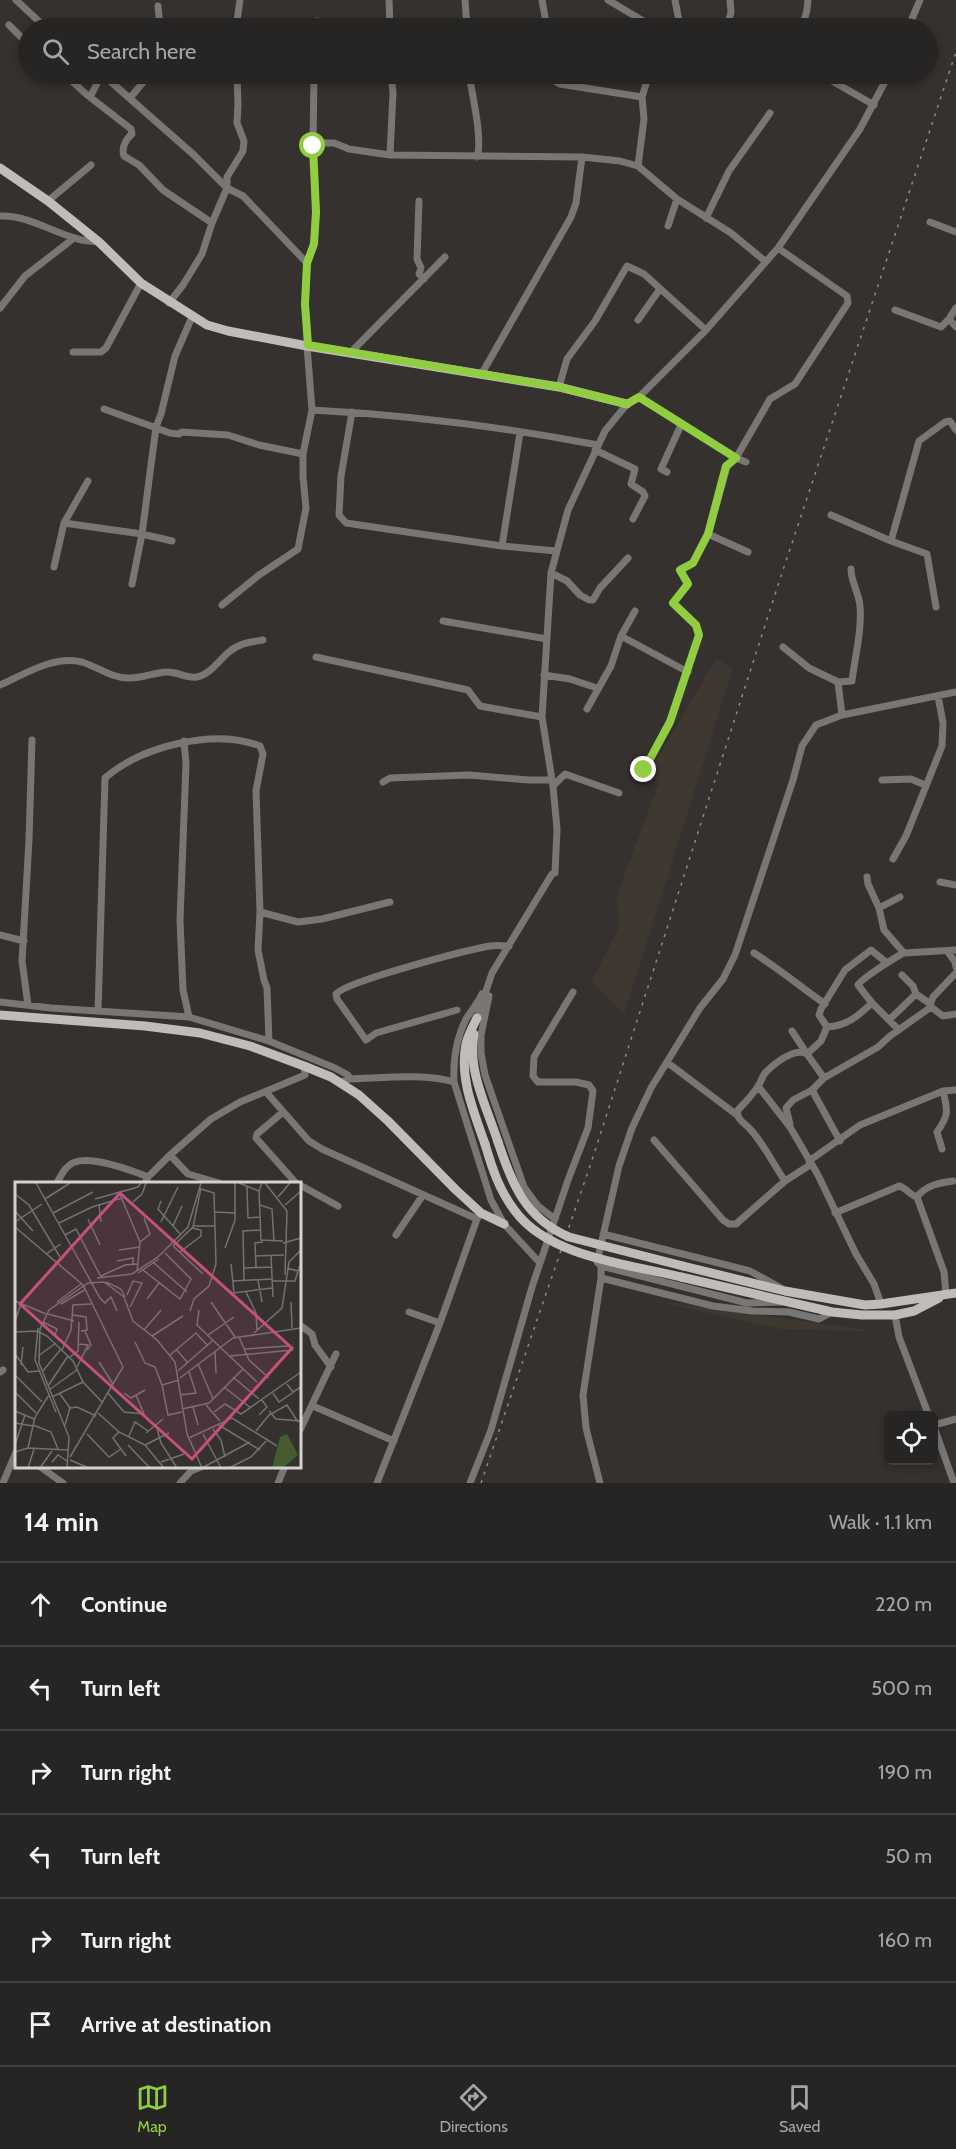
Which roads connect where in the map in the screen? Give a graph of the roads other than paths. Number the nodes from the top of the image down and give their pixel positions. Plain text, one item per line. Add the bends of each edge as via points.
1 (16, 0) edge
2 (240, 0) edge
3 (389, 0) edge
4 (465, 0) edge
5 (542, 0) edge
6 (608, 0) edge
7 (675, 0) edge
8 (730, 0) edge
9 (808, 0) edge
10 (920, 0) edge
11 (159, 6) dead end
12 (35, 18) edge
13 (160, 18) edge
14 (237, 18) edge
15 (390, 18) edge
16 (466, 18) edge
17 (545, 18) edge
18 (638, 18) edge
19 (678, 18) edge
20 (730, 18) edge
21 (805, 18) edge
22 (912, 18) edge
23 (9, 25) dead end
24 (18, 34) edge
25 (75, 84) edge
26 (97, 84) edge
27 (114, 84) edge
28 (142, 84) edge
29 (237, 84) edge
30 (314, 84) edge
31 (392, 84) edge
32 (471, 84) edge
33 (560, 84) edge
34 (646, 84) edge
35 (837, 84) edge
36 (884, 84) edge
37 (90, 97) junction
38 (642, 97) junction
39 (130, 98) junction
40 (874, 105) junction
41 (770, 113) dead end
42 (313, 146) junction
43 (390, 155) junction
44 (477, 157) junction
45 (582, 157) junction
46 (91, 165) dead end
47 (638, 166) junction
48 (0, 168) edge
49 (227, 188) junction
50 (677, 199) junction
51 (48, 201) junction
52 (419, 201) dead end
53 (0, 216) edge
54 (706, 218) junction
55 (930, 222) dead end
56 (212, 223) junction
57 (668, 225) dead end
58 (956, 232) edge
59 (74, 238) junction
60 (99, 242) junction
61 (778, 248) junction
62 (445, 257) dead end
63 (765, 261) junction
64 (307, 263) junction
65 (424, 279) junction
66 (141, 283) junction
67 (660, 289) junction
68 (169, 303) junction
69 (0, 308) edge
70 (956, 308) edge
71 (895, 310) dead end
72 (192, 317) junction
73 (949, 319) junction
74 (639, 320) dead end
75 (956, 327) edge
76 (706, 330) junction
77 (307, 345) junction
78 (73, 352) dead end
79 (351, 352) junction
80 (481, 375) junction
81 (559, 387) junction
82 (639, 397) junction
83 (627, 404) junction
84 (104, 409) dead end
85 (312, 410) junction
86 (352, 412) junction
87 (681, 425) junction
88 (156, 427) junction
89 (956, 430) edge
90 (520, 433) junction
91 (596, 447) junction
92 (303, 454) junction
93 (736, 458) junction
94 (746, 462) dead end
95 (667, 472) dead end
96 (88, 481) dead end
97 (831, 515) dead end
98 (633, 519) dead end
99 (64, 523) junction
100 (142, 534) junction
101 (708, 534) junction
102 (172, 541) dead end
103 (891, 541) junction
104 (502, 546) junction
105 (556, 551) junction
106 (748, 552) dead end
107 (628, 558) dead end
108 (54, 567) dead end
109 (851, 569) dead end
110 (551, 573) junction
111 (132, 584) dead end
112 (222, 605) dead end
113 (936, 607) dead end
114 (635, 611) dead end
115 (443, 621) dead end
116 (621, 636) junction
117 (547, 639) junction
118 (263, 640) dead end
119 (783, 646) dead end
120 (316, 657) dead end
121 (688, 672) junction
122 (544, 675) junction
123 (838, 682) junction
124 (0, 685) edge
125 (597, 688) junction
126 (956, 693) edge
127 (938, 696) junction
128 (587, 709) dead end
129 (842, 715) junction
130 (542, 717) junction
131 (32, 740) dead end
132 (184, 741) junction
133 (644, 770) dead end
134 (882, 780) dead end
135 (383, 782) dead end
136 (553, 783) junction
137 (926, 785) junction
138 (619, 793) dead end
139 (893, 859) dead end
140 (867, 877) dead end
141 (940, 882) dead end
142 (956, 885) edge
143 (900, 897) dead end
144 (390, 902) dead end
145 (879, 908) junction
146 (260, 912) junction
147 (0, 935) edge
148 (24, 941) junction
149 (509, 946) junction
150 (952, 951) edge
151 (754, 953) dead end
152 (904, 953) junction
153 (887, 963) junction
154 (956, 967) edge
155 (492, 973) junction
156 (956, 973) edge
157 (902, 975) dead end
158 (573, 992) dead end
159 (916, 994) junction
160 (0, 1002) edge
161 (872, 1003) junction
162 (825, 1004) junction
163 (28, 1005) junction
164 (930, 1005) junction
165 (457, 1010) dead end
166 (98, 1011) junction
167 (956, 1014) edge
168 (0, 1015) edge
169 (189, 1017) junction
170 (477, 1018) junction
171 (889, 1020) junction
172 (827, 1027) junction
173 (899, 1030) junction
174 (792, 1031) dead end
175 (269, 1041) junction
176 (806, 1053) junction
177 (668, 1063) junction
178 (304, 1066) junction
179 (824, 1078) junction
180 (350, 1079) junction
181 (340, 1082) junction
182 (454, 1082) junction
183 (758, 1086) junction
184 (812, 1090) junction
185 (956, 1090) edge
186 (943, 1091) junction
187 (266, 1092) junction
188 (283, 1112) junction
189 (737, 1115) junction
190 (790, 1127) junction
191 (654, 1140) dead end
192 (840, 1141) junction
193 (942, 1149) dead end
194 (170, 1155) junction
195 (809, 1161) junction
196 (147, 1180) edge
197 (785, 1181) junction
198 (953, 1181) dead end
199 (58, 1182) edge
200 (216, 1182) edge
201 (296, 1182) edge
202 (302, 1186) edge
203 (423, 1195) junction
204 (917, 1197) junction
205 (338, 1206) dead end
206 (835, 1214) junction
207 (479, 1216) junction
208 (555, 1219) junction
209 (504, 1224) junction
210 (603, 1234) junction
211 (396, 1235) dead end
212 (540, 1263) junction
213 (601, 1266) junction
214 (601, 1278) junction
215 (785, 1291) junction
216 (951, 1293) edge
217 (783, 1302) junction
218 (881, 1304) junction
219 (409, 1312) dead end
220 (831, 1312) junction
221 (895, 1315) junction
222 (440, 1323) junction
223 (302, 1326) edge
224 (336, 1354) dead end
225 (330, 1366) junction
226 (313, 1406) junction
227 (927, 1411) edge
228 (956, 1419) edge
229 (938, 1424) edge
230 (302, 1426) edge
231 (938, 1439) edge
232 (394, 1441) junction
233 (15, 1454) edge
234 (40, 1468) edge
235 (200, 1468) edge
236 (285, 1468) edge
237 (954, 1479) edge
238 (3, 1483) edge
239 (63, 1483) edge
240 (180, 1483) edge
241 (278, 1483) edge
242 (377, 1483) edge
243 (470, 1483) edge
244 (600, 1483) edge

1 - 12 street
2 - 14 street
3 - 15 street
4 - 16 street
5 - 17 street
6 - 18 street
7 - 19 street
8 - 20 street
9 - 21 street
10 - 22 street
11 - 13 street
23 - 24 street
25 - 37 street
26 - 37 street
27 - 39 street
28 - 39 street
29 - 49 street via 237,123 244,141 243,151 227,177
30 - 42 street
31 - 43 street
32 - 44 street via 477,122
33 - 38 street
34 - 38 street
35 - 40 street
36 - 40 street
37 - 56 street via 132,129 124,156 139,165 163,190
38 - 47 street via 644,119
39 - 49 street
40 - 61 street
41 - 54 street via 729,171
42 - 43 street via 334,143
42 - 64 street via 316,212 314,244
43 - 44 street
44 - 45 street
45 - 47 street
45 - 80 street via 571,217
46 - 51 street
47 - 50 street
48 - 51 main road
49 - 56 street
49 - 64 street via 243,196
50 - 54 street
50 - 57 street
51 - 60 main road
52 - 65 street via 417,260 421,268 418,274
53 - 59 street via 43,225
54 - 63 street
55 - 58 street
56 - 68 street via 202,254
59 - 60 street
59 - 69 street via 25,276
60 - 66 main road
61 - 63 street
61 - 93 street via 847,296 848,303 795,384 770,399
62 - 65 street
63 - 76 street
64 - 77 street
65 - 79 street
66 - 68 main road
66 - 78 street via 106,348 101,352
67 - 74 street
67 - 76 street
67 - 81 street via 644,274 627,266 567,359
68 - 72 main road
70 - 73 street
71 - 73 street via 940,327
72 - 77 main road via 228,331
72 - 88 street via 175,356
73 - 75 street
76 - 82 street
77 - 79 main road
77 - 85 street
79 - 80 main road
80 - 81 main road
81 - 83 main road
82 - 83 street
82 - 87 street
83 - 91 street
84 - 88 street
85 - 86 street
85 - 92 street
86 - 90 street
86 - 104 street via 341,477 342,520
87 - 93 street
87 - 95 street via 661,469
88 - 92 street via 174,434 228,435
88 - 100 street
89 - 103 street via 950,421 945,422 919,441
90 - 91 street
90 - 104 street
91 - 98 street via 635,469 631,484 645,496
91 - 105 street via 568,510
92 - 112 street via 306,508 298,549
93 - 94 street
93 - 101 street via 726,466
96 - 99 street
97 - 103 street
99 - 100 street
99 - 108 street
100 - 102 street
100 - 111 street
101 - 106 street
101 - 121 street via 693,563 680,570 688,584 673,603 696,625 699,635
103 - 113 street via 927,554
104 - 105 street
105 - 110 street
107 - 110 street via 593,600
109 - 123 street via 860,604 859,639 852,681
110 - 117 street
114 - 116 street
115 - 117 street
116 - 121 street
116 - 125 street via 611,666
117 - 122 street
118 - 124 street via 230,651 200,677 168,672 118,677 82,662 62,660
119 - 123 street via 809,668
120 - 130 street via 468,690 480,706
121 - 133 street via 670,722
122 - 125 street
122 - 130 street
123 - 129 street
125 - 128 street
126 - 127 street
127 - 129 street
127 - 137 street via 942,746
129 - 177 street via 816,725 802,746 735,955
130 - 136 street
131 - 148 street
132 - 146 street via 221,739 260,746 263,754 256,791
132 - 166 street via 124,763 105,778
132 - 169 street via 180,920 183,990
134 - 137 street via 911,779
135 - 136 street via 390,778 469,775
136 - 138 street via 565,774
136 - 149 street via 555,873
137 - 139 street
140 - 145 street
141 - 142 street
143 - 145 street
144 - 146 street via 298,922
145 - 152 street via 884,930
146 - 175 street via 258,950 267,988
147 - 148 street
148 - 163 street via 22,961
149 - 155 street
149 - 165 street via 490,946 404,969 352,984 336,994 366,1040
150 - 152 street
150 - 154 street
151 - 162 street
152 - 153 street
153 - 161 street via 858,986
153 - 162 street via 868,951 845,970
155 - 170 street
155 - 182 street via 458,1039
155 - 208 street via 481,1035 484,1075 524,1187 538,1206
156 - 164 street
157 - 159 street
158 - 208 street via 534,1058 533,1076 538,1082 584,1083 593,1091 588,1128
159 - 164 street
159 - 171 street
160 - 163 street
161 - 171 street
161 - 172 street via 846,1024
162 - 172 street via 819,1015
163 - 166 street
164 - 167 street via 943,1016
164 - 173 street
166 - 169 street
168 - 178 main road via 200,1033
169 - 175 street
170 - 215 main road, bridge via 472,1057 478,1084 509,1176 541,1221 569,1237
170 - 217 main road, bridge via 466,1042 466,1086 495,1175 521,1218 563,1248
171 - 173 street
172 - 176 street via 821,1041
173 - 179 street via 863,1058
174 - 176 street
175 - 180 street via 336,1068
176 - 179 street
176 - 183 street via 789,1055 765,1073
177 - 189 street
177 - 210 street via 632,1128
178 - 181 main road
178 - 187 street via 305,1075
179 - 184 street
180 - 181 street
180 - 182 street
181 - 207 main road via 388,1121
182 - 209 street via 491,1200
183 - 189 street
183 - 190 street
184 - 190 street via 786,1107
184 - 192 street
185 - 186 street
186 - 192 street via 860,1125
186 - 193 street via 948,1112 937,1132
187 - 188 street
187 - 194 street via 211,1119
188 - 201 street via 256,1138
188 - 203 street via 322,1149
189 - 197 street
190 - 195 street
191 - 197 street via 729,1224 736,1224
192 - 195 street
194 - 196 street
194 - 200 street via 188,1174
195 - 197 street via 810,1165
195 - 206 street
196 - 199 street via 132,1171 76,1161
198 - 204 street via 936,1183
202 - 205 street
203 - 207 street
203 - 211 street
204 - 206 street via 899,1186
204 - 216 street
206 - 218 street
207 - 209 main road
207 - 222 street
208 - 212 street
209 - 212 street
210 - 213 street via 597,1262
210 - 215 street via 750,1271
212 - 243 street via 492,1430
213 - 214 street
213 - 217 street via 747,1303
214 - 220 street via 713,1306 789,1312 819,1319
214 - 244 street via 583,1395 586,1428
215 - 218 main road via 840,1302
216 - 218 main road
216 - 221 main road via 914,1311
217 - 220 main road
219 - 222 street
220 - 221 main road
221 - 227 street via 899,1337
222 - 232 street
223 - 225 street via 312,1334
224 - 225 street
225 - 226 street
226 - 230 street
226 - 232 street
228 - 229 street
231 - 237 street
232 - 242 street
233 - 238 street
234 - 239 street
235 - 240 street
236 - 241 street

